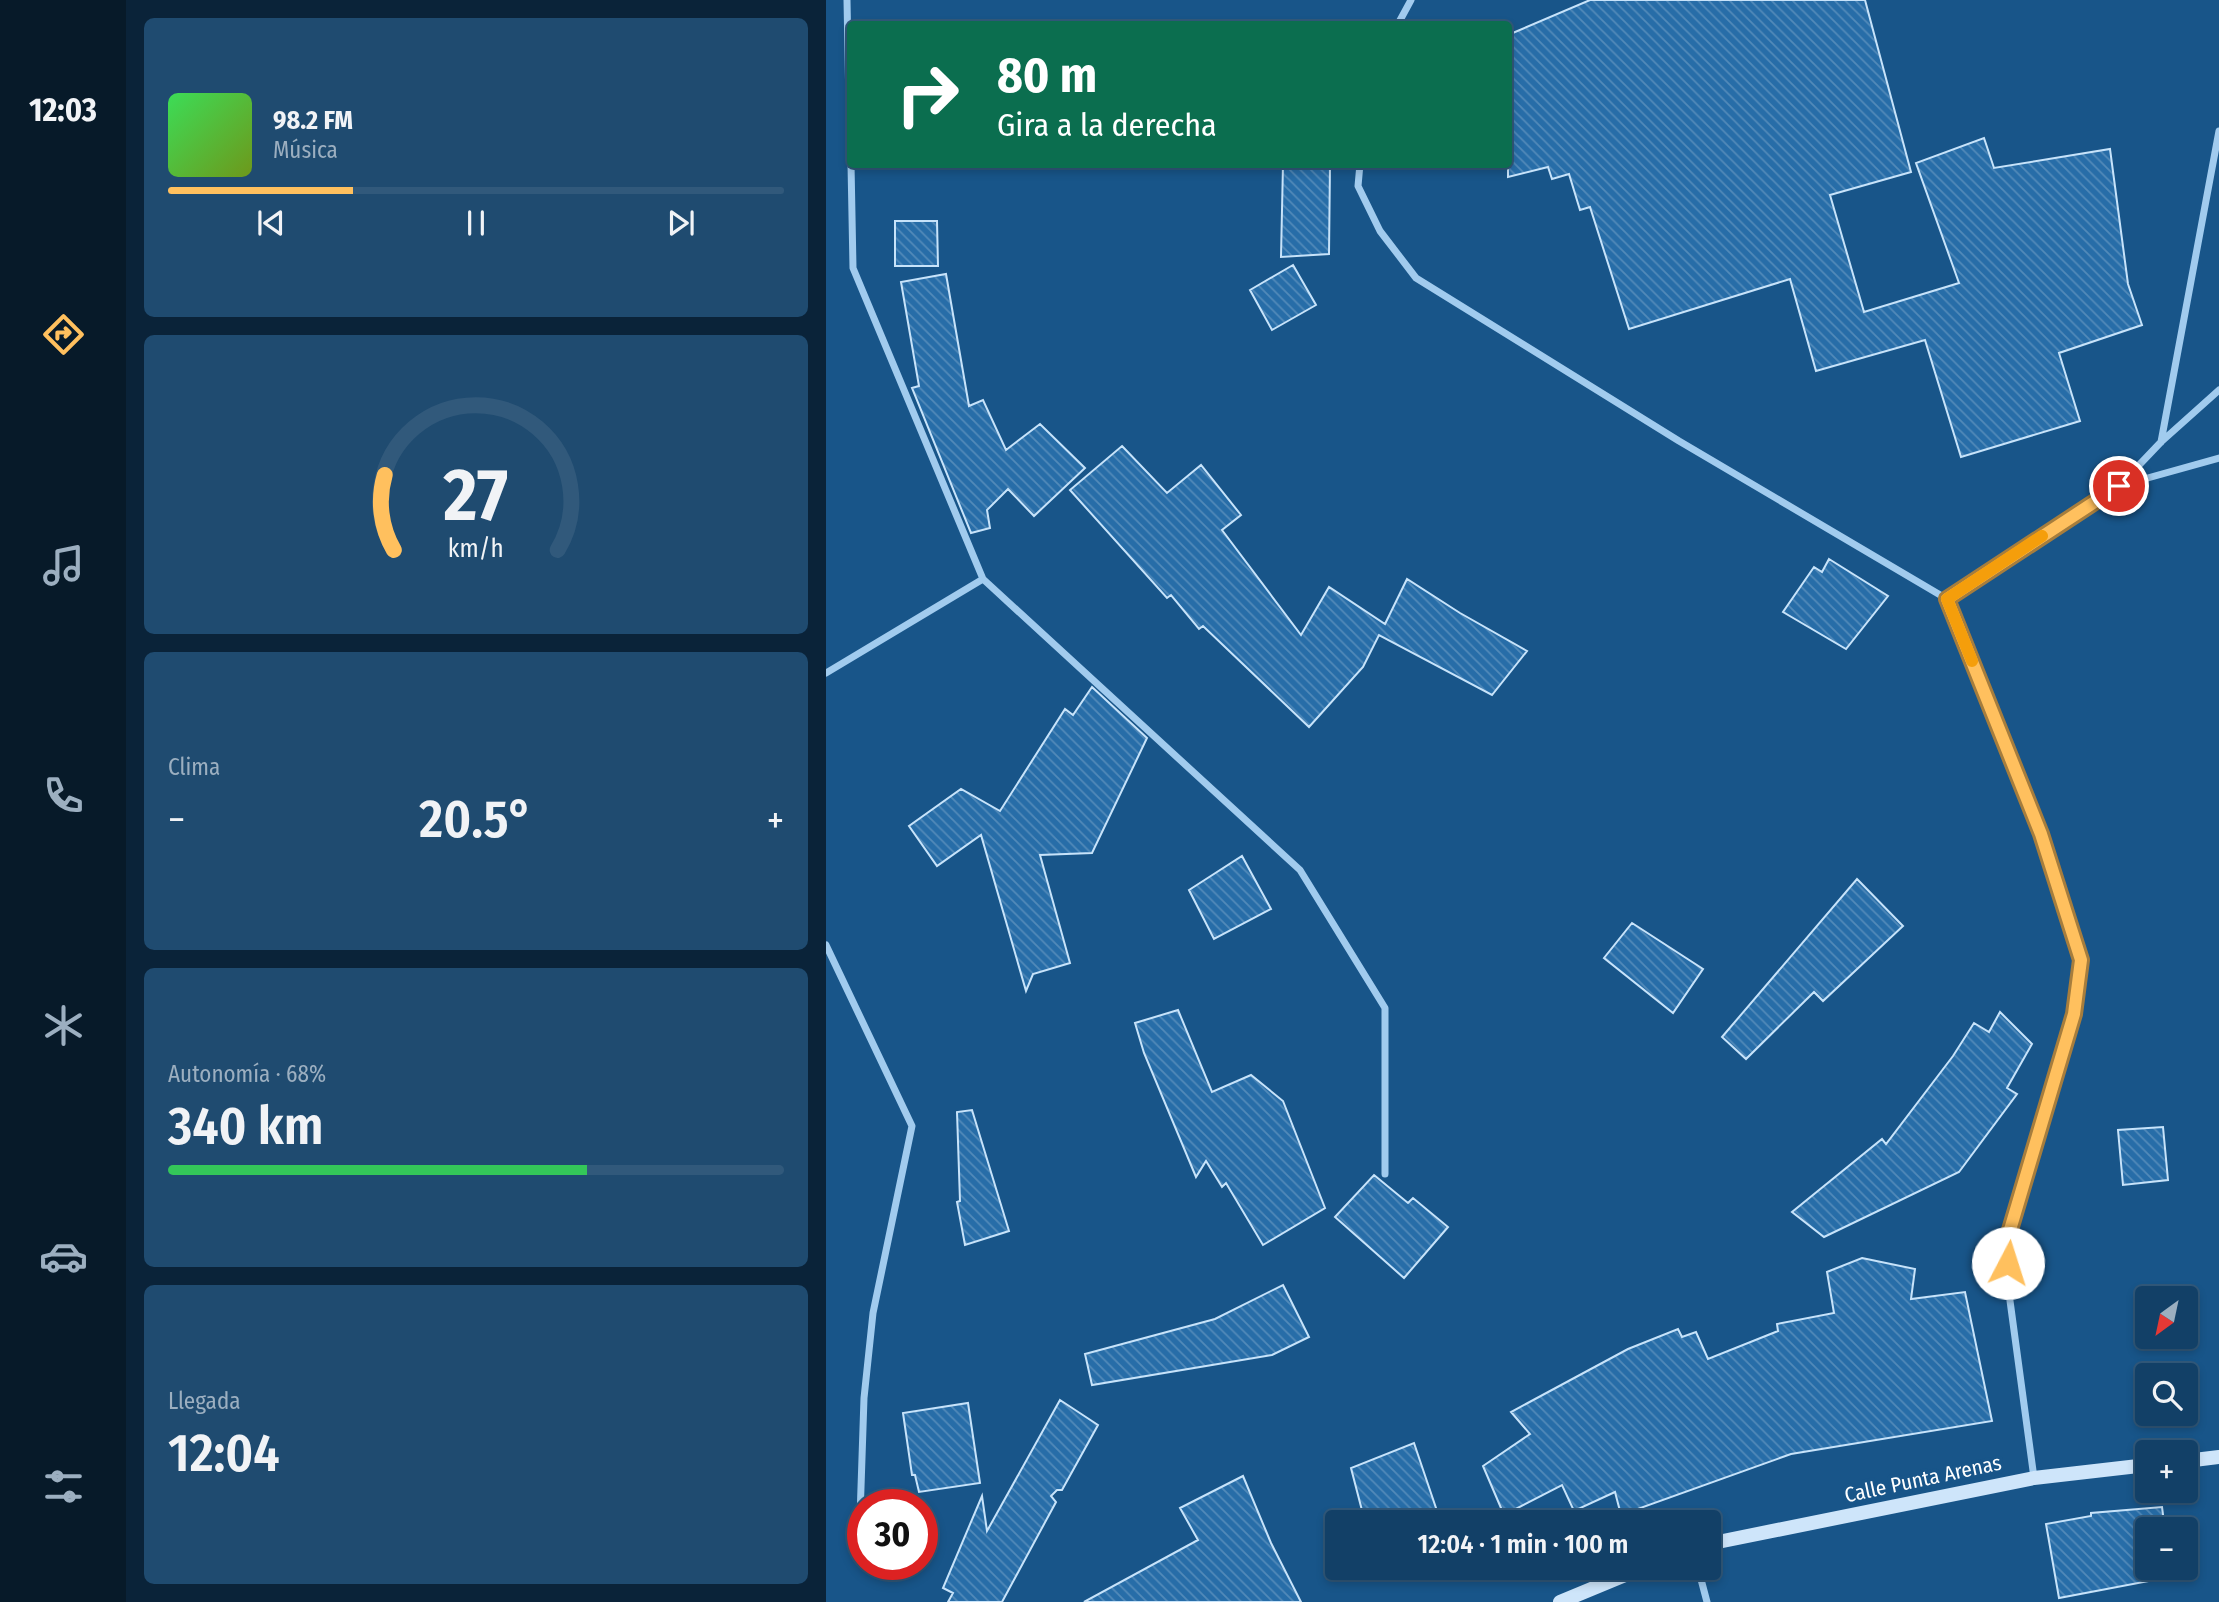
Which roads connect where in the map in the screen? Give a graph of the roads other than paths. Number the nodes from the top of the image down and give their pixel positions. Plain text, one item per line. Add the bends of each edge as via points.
1 (847, 0) edge
2 (1410, 0) edge
3 (848, 21) edge
4 (1400, 21) edge
5 (2219, 131) edge
6 (851, 168) edge
7 (1360, 168) edge
8 (2219, 390) edge
9 (2161, 442) junction
10 (2219, 458) edge
11 (2119, 486) junction
12 (983, 579) junction
13 (1947, 599) junction
14 (826, 673) edge
15 (826, 945) edge
16 (1385, 1174) dead end
17 (2219, 1457) edge
18 (2198, 1460) edge
19 (2135, 1466) edge
20 (2034, 1478) junction
21 (861, 1489) edge
22 (1721, 1541) edge
23 (1613, 1580) edge
24 (1701, 1580) edge
25 (1560, 1602) edge
26 (1707, 1602) edge

1 - 3 street
2 - 4 street
5 - 9 street
6 - 12 street via 853,268
7 - 13 street via 1358,186 1374,220 1416,278
8 - 9 street
9 - 11 street
10 - 11 street
11 - 13 street
12 - 14 street
12 - 16 street via 1300,870 1385,1008
13 - 20 street via 2041,834 2081,960 2074,1014 2007,1240 2008,1286
15 - 21 street via 912,1126 873,1313
17 - 18 street
19 - 20 street, Calle Punta Arenas
20 - 22 street, Calle Punta Arenas
23 - 25 street
24 - 26 street

